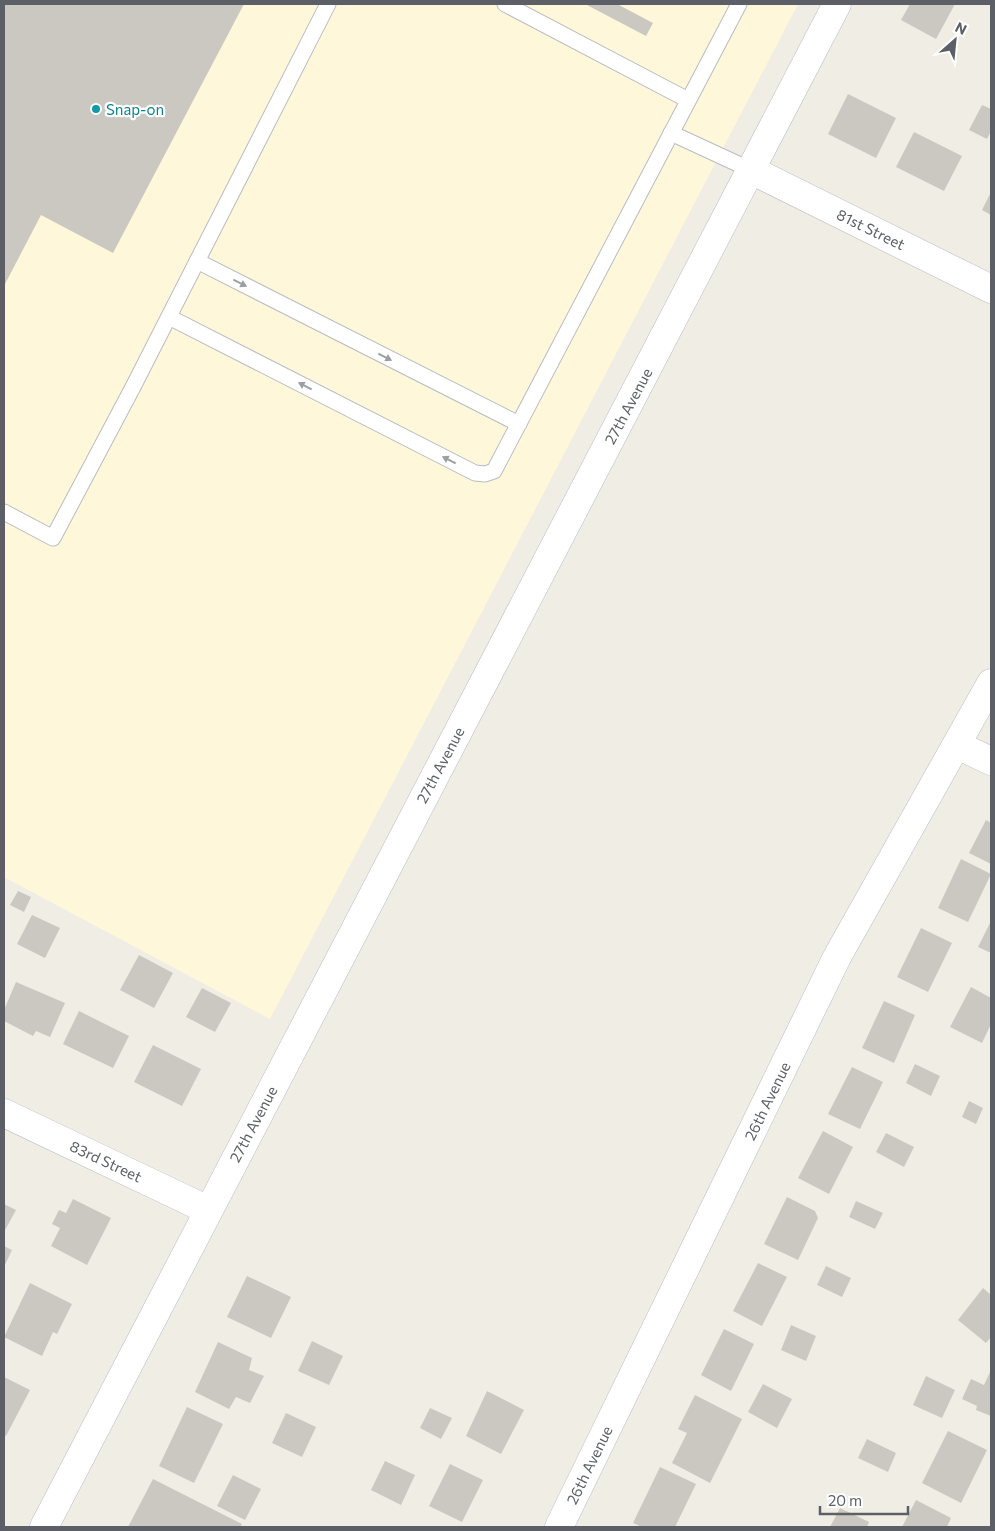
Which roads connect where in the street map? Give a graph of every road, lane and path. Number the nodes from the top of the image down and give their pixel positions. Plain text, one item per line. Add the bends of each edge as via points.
1 (328, 4) edge
2 (505, 4) edge
3 (739, 4) edge
4 (837, 4) edge
5 (688, 100) junction
6 (671, 133) junction
7 (751, 170) junction
8 (197, 261) junction
9 (991, 288) edge
10 (168, 317) junction
11 (519, 424) junction
12 (4, 512) edge
13 (991, 683) edge
14 (958, 745) junction
15 (991, 761) edge
16 (4, 1113) edge
17 (208, 1210) junction
18 (44, 1527) edge
19 (558, 1527) edge

1 - 8 lane
2 - 5 lane
3 - 5 lane
4 - 7 street, 27th Avenue
5 - 6 lane
6 - 7 lane
6 - 11 lane
7 - 9 street, 81st Street
7 - 17 street, 27th Avenue
8 - 10 lane
8 -> 11 lane
11 -> 10 lane via 494,471 475,473
10 - 12 lane via 53,538
13 - 14 street, 26th Avenue
14 - 15 street
14 - 19 street, 26th Avenue via 837,957
16 - 17 street, 83rd Street
17 - 18 street, 27th Avenue

